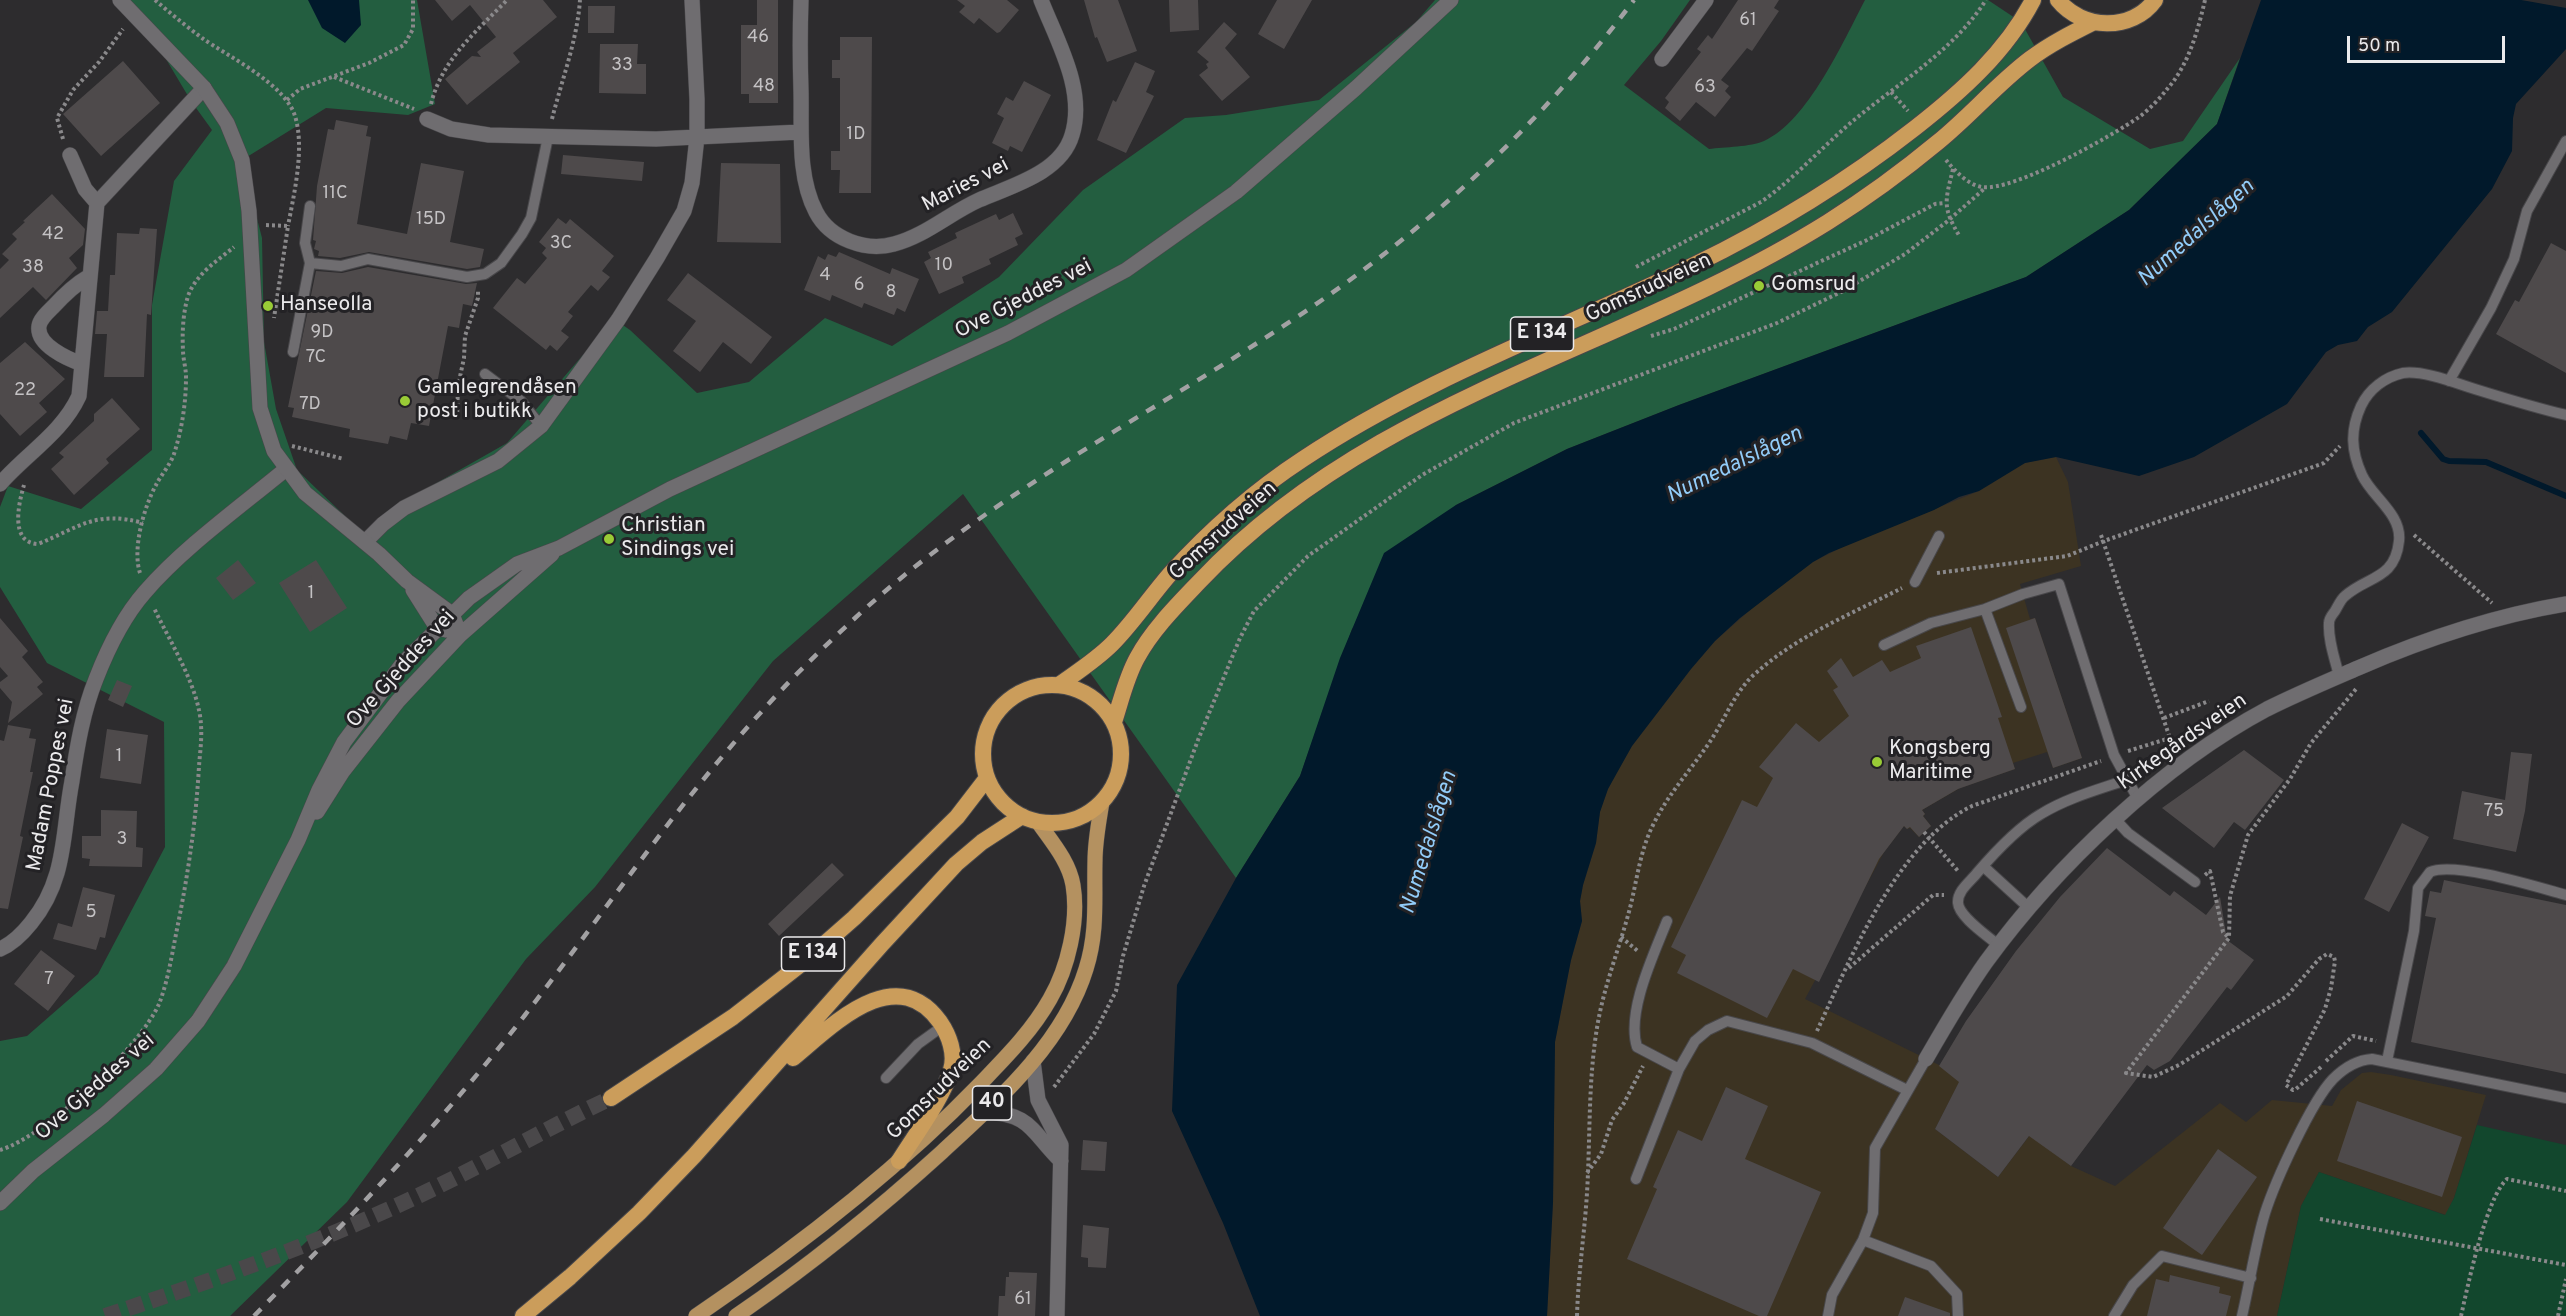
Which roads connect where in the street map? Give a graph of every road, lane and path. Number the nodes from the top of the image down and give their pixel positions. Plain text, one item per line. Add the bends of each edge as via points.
1 (155, 0) edge
2 (413, 0) edge
3 (507, 0) edge
4 (580, 0) edge
5 (692, 0) edge
6 (801, 0) edge
7 (1041, 0) edge
8 (1451, 0) edge
9 (1706, 0) edge
10 (1986, 0) edge
11 (2033, 0) edge
12 (2058, 0) edge
13 (2156, 0) edge
14 (2205, 0) edge
15 (125, 4) edge
16 (2094, 22) junction
17 (1662, 59) dead end
18 (334, 77) junction
19 (204, 88) junction
20 (1891, 92) junction
21 (287, 100) junction
22 (1908, 111) dead end
23 (427, 119) junction
24 (800, 132) junction
25 (548, 137) junction
26 (697, 137) junction
27 (2566, 141) edge
28 (70, 154) joint
29 (1946, 160) dead end
30 (1953, 169) junction
31 (1984, 188) junction
32 (97, 203) junction
33 (1945, 203) junction
34 (310, 206) dead end
35 (1949, 220) junction
36 (288, 226) dead end
37 (1960, 237) dead end
38 (237, 245) dead end
39 (310, 263) junction
40 (1636, 267) dead end
41 (478, 276) junction
42 (88, 277) junction
43 (1646, 337) dead end
44 (293, 352) dead end
45 (82, 364) junction
46 (485, 374) dead end
47 (2449, 381) junction
48 (2566, 415) edge
49 (457, 418) dead end
50 (541, 426) junction
51 (2352, 436) junction
52 (33, 451) junction
53 (286, 469) junction
54 (0, 484) edge
55 (143, 522) junction
56 (2398, 525) junction
57 (2101, 535) dead end
58 (1939, 536) dead end
59 (365, 542) junction
60 (2104, 542) junction
61 (559, 548) junction
62 (407, 581) junction
63 (1915, 582) junction
64 (146, 591) junction
65 (2566, 604) edge
66 (1985, 609) junction
67 (452, 614) junction
68 (2506, 615) junction
69 (437, 628) junction
70 (460, 635) junction
71 (1884, 645) dead end
72 (2360, 667) junction
73 (2339, 676) junction
74 (1059, 685) junction
75 (2209, 701) dead end
76 (2021, 707) dead end
77 (2164, 718) junction
78 (1114, 722) junction
79 (2170, 738) junction
80 (2114, 756) junction
81 (2176, 756) dead end
82 (987, 778) junction
83 (2126, 780) junction
84 (2138, 799) junction
85 (1102, 802) junction
86 (1022, 816) junction
87 (2115, 819) junction
88 (1038, 822) junction
89 (1924, 832) dead end
90 (1929, 839) junction
91 (298, 840) junction
92 (1983, 866) junction
93 (2210, 872) dead end
94 (2195, 882) dead end
95 (1969, 883) junction
96 (1959, 894) junction
97 (2566, 895) edge
98 (2029, 908) junction
99 (1667, 921) dead end
100 (1621, 937) junction
101 (2229, 938) junction
102 (1998, 945) junction
103 (0, 949) edge
104 (1651, 962) junction
105 (1845, 971) junction
106 (943, 1026) junction
107 (1812, 1043) junction
108 (2390, 1046) junction
109 (1648, 1054) junction
110 (1926, 1059) joint
111 (1033, 1061) junction
112 (2387, 1061) junction
113 (1679, 1069) junction
114 (886, 1078) dead end
115 (756, 1089) junction
116 (1907, 1090) junction
117 (611, 1098) tunnel mouth
118 (2566, 1098) edge
119 (1040, 1104) junction
120 (983, 1112) junction
121 (0, 1150) edge
122 (899, 1161) junction
123 (1060, 1161) junction
124 (1587, 1174) junction
125 (1636, 1179) dead end
126 (2566, 1191) edge
127 (0, 1203) edge
128 (2320, 1219) dead end
129 (1863, 1240) junction
130 (2477, 1250) junction
131 (2566, 1265) edge
132 (2251, 1278) junction
133 (2566, 1279) edge
134 (524, 1316) edge
135 (696, 1316) edge
136 (736, 1316) edge
137 (1058, 1316) edge
138 (1577, 1316) edge
139 (1828, 1316) edge
140 (1958, 1316) edge
141 (2114, 1316) edge
142 (2242, 1316) edge
143 (2461, 1316) edge
144 (2558, 1316) edge

1 - 21 path via 199,36 273,84
2 - 18 path via 413,29 404,45
3 - 23 path via 447,63 435,86
4 - 25 path via 571,54
5 - 26 street
6 - 24 street, Maries vei
7 - 24 street, Maries vei via 1076,99 1072,137 1047,169 958,209 912,238 874,247 842,237 816,213 806,180
8 - 61 street, Ove Gjeddes vei via 1236,192 1126,270 1008,333 670,489
9 - 17 street
10 - 20 path via 1962,32
11 - 74 highway, Gomsrudveien / E 134 via 2010,40 1949,100 1817,198 1695,265 1427,387 1299,461 1214,530 1112,644
12 - 16 highway, E 134 via 2075,15
13 - 16 highway, E 134 via 2125,21
14 - 31 path via 2185,62 2170,87 2141,116 2085,149 2013,182
15 - 19 street
15 - 28 path via 99,62 73,90 57,118
16 - 78 highway, Gomsrudveien / E 134 via 2032,58 1931,148 1827,222 1689,296 1433,412 1309,486 1227,554 1152,635 1132,669
18 - 21 path via 300,89
18 - 23 path via 410,106
19 - 32 street
19 - 53 street via 227,123 242,160 249,211 260,408 274,451
20 - 22 path
20 - 40 path via 1761,202
21 - 36 path via 295,116 298,137 296,182
23 - 25 street via 451,129 489,135
24 - 26 street
25 - 26 street
25 - 41 lane via 531,218 501,263
26 - 50 street via 692,183 684,211 618,320
27 - 47 lane via 2527,211 2514,259 2495,298
28 - 32 street via 85,189
29 - 30 path
30 - 31 path via 1973,185
30 - 33 path
31 - 35 path
32 - 42 street
33 - 35 path
33 - 43 path via 1935,204 1867,240 1674,329
34 - 39 lane via 305,243
35 - 37 path
35 - 119 path via 1905,254 1778,323 1514,423 1422,475 1308,556 1254,611 1240,638 1144,886 1116,991 1095,1034
38 - 55 path via 210,266 188,296 183,332 184,414 173,456 154,488
39 - 41 lane via 341,266 368,259 467,278
39 - 44 lane
41 - 49 path via 478,298 465,336
42 - 45 street
42 - 45 street via 72,286 39,327 47,344
45 - 52 street via 79,396 72,411
46 - 50 lane via 521,400
47 - 48 lane
47 - 51 lane via 2403,373 2378,384 2365,398
50 - 59 street via 498,461 404,508
51 - 56 lane via 2354,456 2363,478
51 - 60 path via 2324,463
52 - 54 street
52 - 55 path via 18,509 18,526 25,540 38,544 97,519
53 - 59 street via 305,492
53 - 64 street, Madam Poppes vei via 201,539
55 - 64 path via 136,563
56 - 68 path via 2419,538
56 - 73 lane via 2400,540 2395,560 2377,578 2344,596 2329,620
57 - 60 path
58 - 63 lane
59 - 62 street
60 - 63 path via 2067,556 1940,572
60 - 77 path
61 - 67 street, Ove Gjeddes vei via 517,564
61 - 70 street, Ove Gjeddes vei
62 - 67 street
62 - 69 street
63 - 100 path via 1806,638 1750,679 1652,826
64 - 103 street, Madam Poppes vei via 110,644 86,708 53,891 25,931
64 - 121 path via 192,686 201,724 187,878 166,980 159,1004 129,1048 74,1101 20,1141
65 - 68 street, Kirkegårdsveien
66 - 71 lane via 1931,623
66 - 76 lane
66 - 80 lane via 2059,584
67 - 69 street, Ove Gjeddes vei
67 - 70 street
68 - 72 street, Kirkegårdsveien via 2443,634
69 - 70 street
69 - 91 street, Ove Gjeddes vei via 403,663 344,742
70 - 91 street, Ove Gjeddes vei via 361,746
72 - 73 street, Kirkegårdsveien
72 - 101 path via 2354,693 2325,725 2248,834 2230,896
73 - 84 street, Kirkegårdsveien via 2234,729
74 - 78 highway via 1091,696
74 - 82 highway via 1040,685 1023,691 997,712 984,744
75 - 77 path
77 - 79 path
78 - 85 highway via 1121,763
79 - 80 path
79 - 81 path
80 - 83 lane
80 - 90 path via 1972,806 1955,815
82 - 86 highway via 1001,801
82 - 117 highway, E 134 via 957,817 805,961 733,1017
83 - 84 lane
83 - 92 lane via 2040,814
84 - 87 street, Kirkegårdsveien
85 - 88 highway via 1071,820
85 - 111 main road, 40 via 1095,849 1094,931 1086,969 1071,1008
86 - 88 highway
86 - 115 highway, E 134 via 956,864
87 - 94 lane
87 - 98 street, Kirkegårdsveien
88 - 122 main road, Gomsrudveien / 40 via 1070,873 1074,896 1069,945 1051,998 1022,1040
89 - 90 path
90 - 95 path
90 - 105 path via 1907,861
91 - 127 street, Ove Gjeddes vei via 234,966 198,1021 156,1069
92 - 95 lane
92 - 98 lane
93 - 101 path via 2223,932
95 - 96 lane
96 - 102 lane via 1958,905 1963,915
96 - 105 path via 1933,895
97 - 108 lane via 2469,871 2447,868 2430,872 2418,888 2414,931
98 - 102 street, Kirkegårdsveien
99 - 104 lane
100 - 104 path
100 - 124 path via 1595,1040
101 - 108 path via 2126,1073 2153,1077 2179,1065 2287,996 2327,954 2335,961 2328,999 2286,1085 2293,1090 2300,1087 2353,1036
102 - 110 street, Kirkegårdsveien
104 - 109 lane via 1633,1034 1637,1047
105 - 107 path
106 - 114 lane via 918,1044
106 - 115 highway, E 134 via 917,1001 899,997 867,1002
106 - 122 highway, E 134 via 952,1050 952,1067 945,1086
107 - 113 lane via 1726,1021 1695,1041
107 - 116 lane
108 - 112 lane
109 - 113 lane
109 - 124 path via 1612,1120 1601,1154
110 - 116 lane
111 - 119 street
111 - 120 main road, 40
112 - 118 lane
112 - 132 lane via 2361,1060 2348,1067 2332,1080 2315,1105 2271,1196
113 - 125 lane
115 - 134 highway, E 134 via 639,1213
116 - 129 lane via 1875,1148 1872,1213
119 - 123 street via 1061,1145
120 - 123 street via 1001,1112 1024,1121
120 - 136 main road, 40 via 866,1219
122 - 135 main road, Gomsrudveien / 40 via 813,1232
123 - 137 street
124 - 138 path
126 - 130 path via 2507,1179 2498,1187
128 - 130 path
129 - 139 lane via 1832,1295
129 - 140 lane via 1931,1266 1957,1294
130 - 131 path
130 - 143 path
132 - 141 lane via 2163,1256 2133,1285
132 - 142 lane
133 - 144 path

